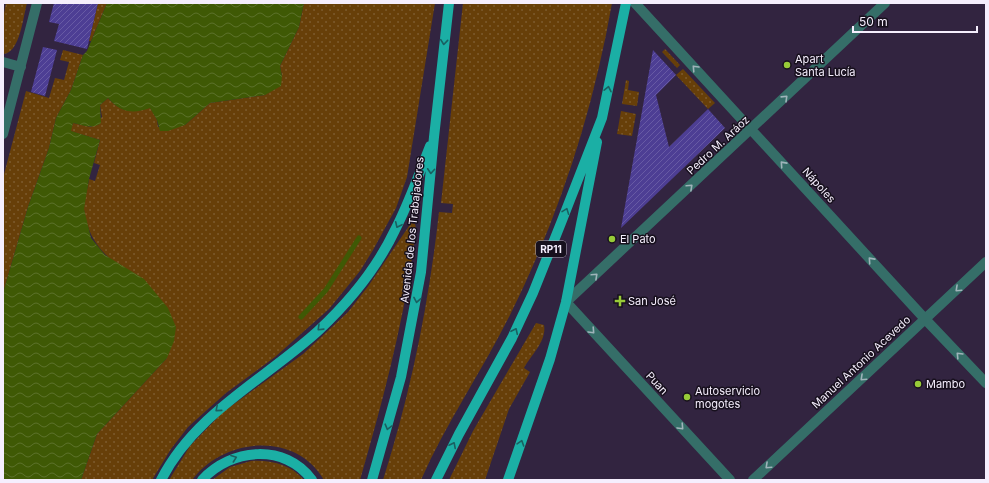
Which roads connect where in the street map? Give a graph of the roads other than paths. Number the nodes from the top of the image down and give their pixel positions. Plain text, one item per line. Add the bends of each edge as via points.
1 (36, 3) edge
2 (449, 3) edge
3 (626, 3) edge
4 (635, 3) edge
5 (885, 3) edge
6 (3, 62) edge
7 (20, 67) junction
8 (602, 118) junction
9 (752, 130) junction
10 (3, 134) edge
11 (434, 137) junction
12 (986, 262) edge
13 (566, 302) junction
14 (925, 319) junction
15 (986, 383) edge
16 (161, 480) edge
17 (202, 480) edge
18 (312, 480) edge
19 (372, 480) edge
20 (436, 480) edge
21 (508, 480) edge
22 (730, 480) edge
23 (753, 480) edge

1 - 7 street
2 -> 11 main road, Avenida de los Trabajadores
8 -> 3 main road, RP11
9 -> 4 street, Nápoles
9 -> 5 street, Pedro M. Aráoz
6 - 7 street
7 - 10 street
8 - 13 main road
20 -> 8 main road, RP11 via 512,338 533,293
13 -> 9 street, Pedro M. Aráoz
14 -> 9 street, Nápoles
11 -> 16 main road via 395,232 358,289 297,349 209,417 172,458
11 -> 19 main road, Avenida de los Trabajadores via 426,227 413,321 401,377
12 -> 14 street, Manuel Antonio Acevedo
21 -> 13 main road via 548,366
13 -> 22 street, Puan
15 -> 14 street, Nápoles
14 -> 23 street, Manuel Antonio Acevedo
17 -> 18 main road via 230,459 253,454 278,456 288,460 301,468

